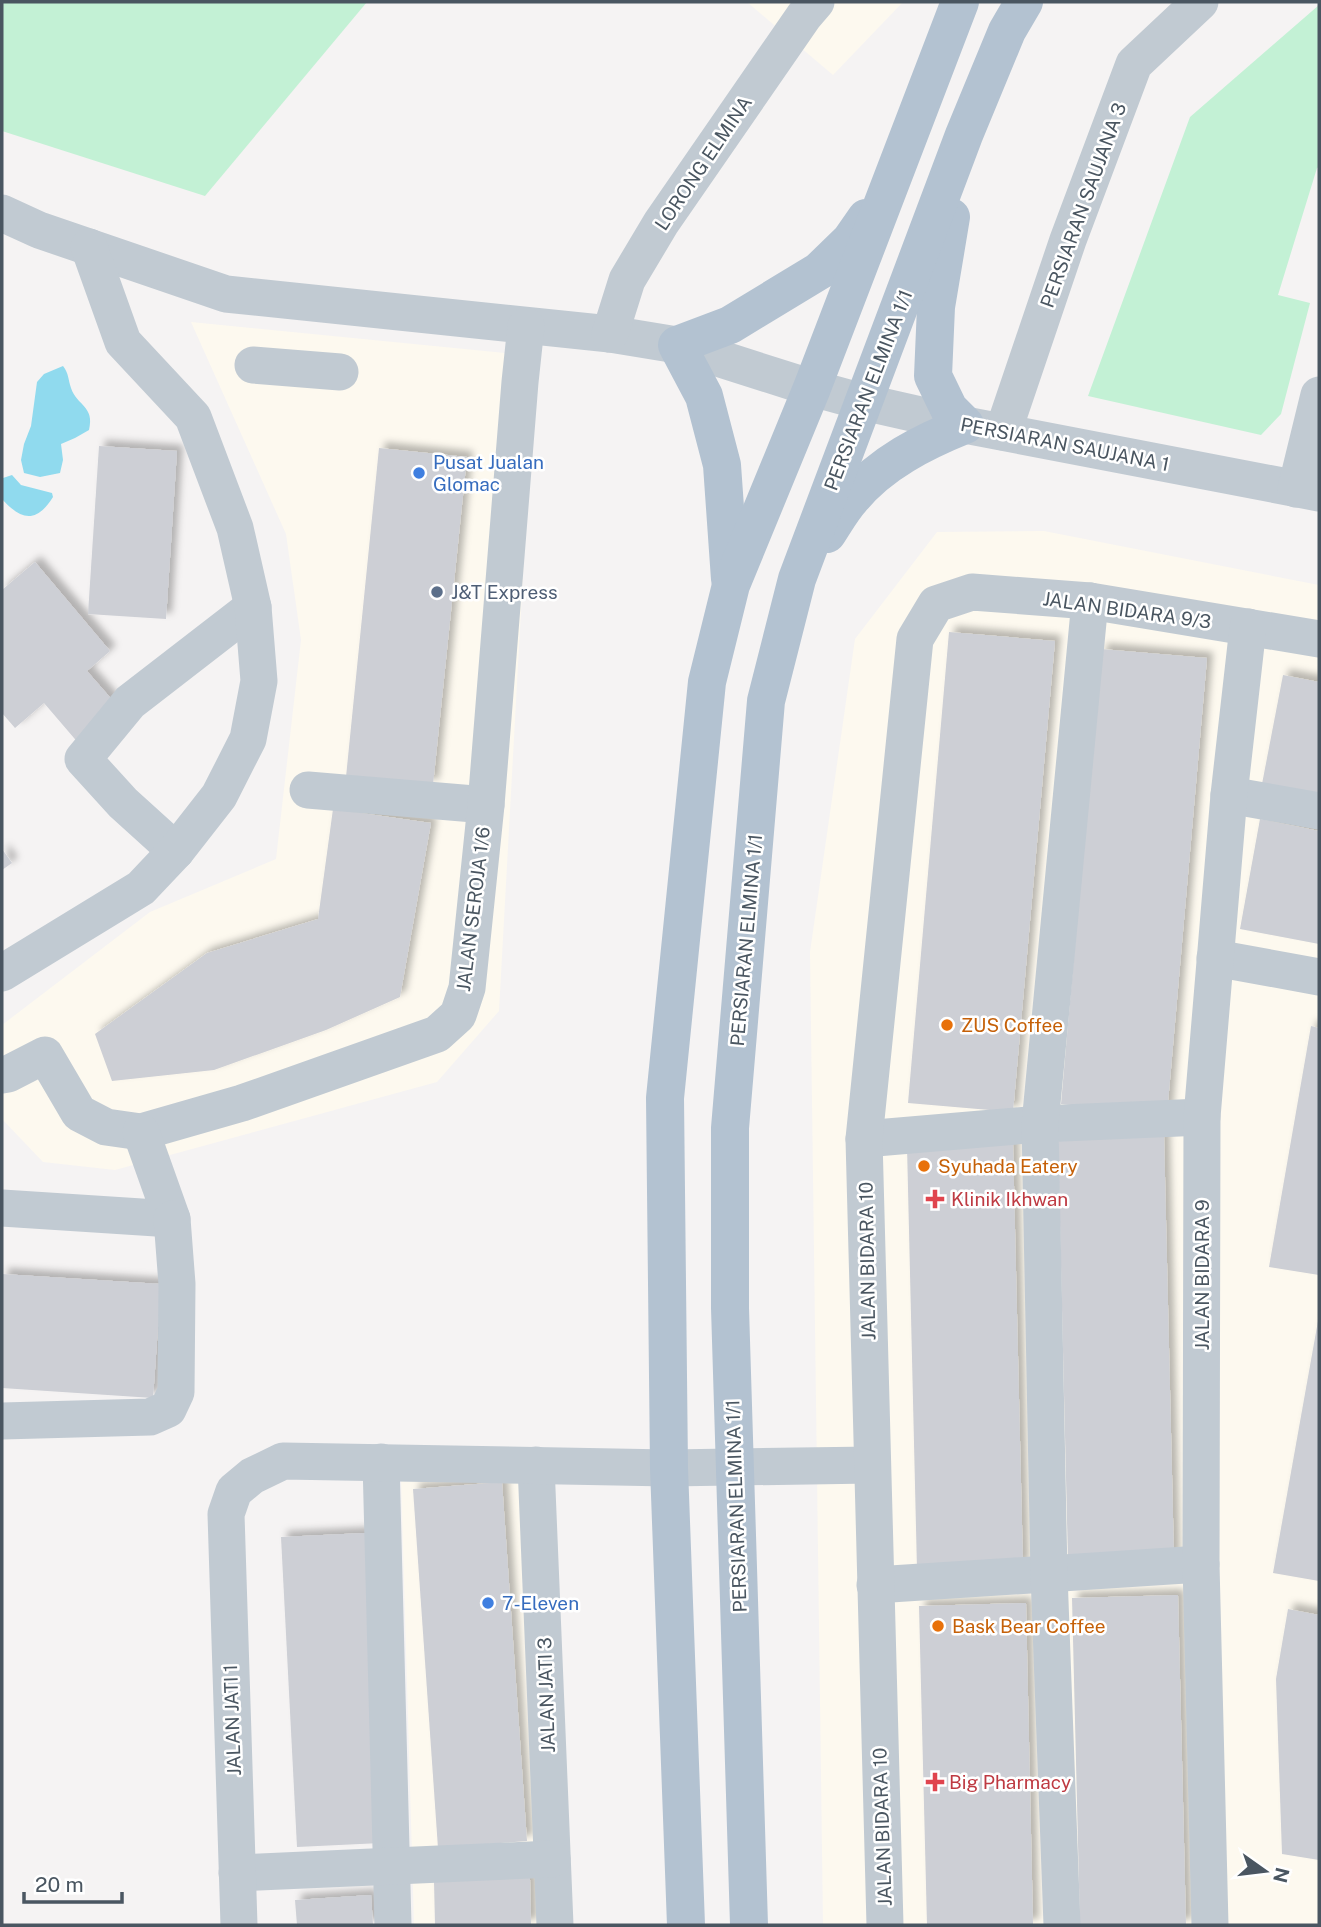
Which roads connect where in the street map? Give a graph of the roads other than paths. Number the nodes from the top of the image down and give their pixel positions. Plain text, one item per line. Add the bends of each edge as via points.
1 (960, 2) edge
2 (1024, 2) edge
3 (1200, 2) edge
4 (803, 6) edge
5 (964, 135) junction
6 (889, 186) junction
7 (2, 213) edge
8 (89, 247) junction
9 (526, 326) junction
10 (610, 334) junction
11 (677, 345) junction
12 (253, 365) dead end
13 (340, 372) dead end
14 (812, 388) junction
15 (1319, 396) edge
16 (863, 402) junction
17 (965, 425) junction
18 (1003, 432) junction
19 (1315, 434) edge
20 (1308, 491) edge
21 (797, 579) junction
22 (731, 585) junction
23 (1090, 601) junction
24 (936, 604) joint
25 (253, 607) junction
26 (1248, 627) junction
27 (1319, 639) edge
28 (308, 790) dead end
29 (1229, 795) junction
30 (486, 805) junction
31 (1319, 811) edge
32 (176, 851) junction
33 (1215, 958) junction
34 (2, 973) edge
35 (1319, 977) edge
36 (2, 1075) edge
37 (1202, 1117) junction
38 (1040, 1124) junction
39 (142, 1132) junction
40 (864, 1139) junction
41 (2, 1208) edge
42 (172, 1219) junction
43 (2, 1421) edge
44 (381, 1462) junction
45 (537, 1465) junction
46 (872, 1465) junction
47 (735, 1467) junction
48 (669, 1468) junction
49 (1201, 1564) junction
50 (1049, 1574) junction
51 (875, 1584) junction
52 (552, 1859) junction
53 (391, 1866) junction
54 (237, 1873) junction
55 (239, 1925) edge
56 (393, 1925) edge
57 (555, 1925) edge
58 (686, 1925) edge
59 (749, 1925) edge
60 (885, 1925) edge
61 (1062, 1925) edge
62 (1210, 1925) edge

1 - 6 main road
2 - 5 main road, PERSIARAN ELMINA 1/1 via 1007,31
3 - 18 street, PERSIARAN SAUJANA 3 via 1134,64
4 - 10 street, LORONG ELMINA via 654,234 627,280
5 - 16 main road, PERSIARAN ELMINA 1/1
5 - 17 main road via 936,307 933,376 949,408
6 - 11 main road via 850,241 819,271 730,325
6 - 14 main road
7 - 8 street
8 - 9 street via 226,294
8 - 25 street via 123,342 193,417 235,528
9 - 10 street
9 - 30 street, JALAN SEROJA 1/6
10 - 11 street
11 - 14 street
11 - 22 main road via 704,396 722,465
12 - 13 street
14 - 16 street, PERSIARAN SAUJANA 1
14 - 22 main road
15 - 19 street
16 - 17 street, PERSIARAN SAUJANA 1
16 - 21 main road, PERSIARAN ELMINA 1/1
17 - 18 street, PERSIARAN SAUJANA 1
17 - 21 main road via 888,464 852,498
18 - 20 street, PERSIARAN SAUJANA 1
19 - 20 street
21 - 47 main road, PERSIARAN ELMINA 1/1 via 766,701 730,1128
22 - 48 main road via 706,682 665,1098
23 - 24 street, JALAN BIDARA 9/3 via 972,592
23 - 26 street, JALAN BIDARA 9/3
23 - 38 street
24 - 40 street, JALAN BIDARA 10 via 915,639
25 - 32 street via 259,681 248,739 219,796
25 - 32 street via 130,702 83,759
26 - 27 street, JALAN BIDARA 9/3
26 - 29 street, JALAN BIDARA 9
28 - 30 street
29 - 31 street
29 - 33 street, JALAN BIDARA 9
30 - 39 street, JALAN SEROJA 1/6 via 467,988 458,1015 437,1034 242,1104
32 - 34 street via 141,888
33 - 35 street
33 - 37 street, JALAN BIDARA 9
36 - 39 street, JALAN SEROJA 1/6 via 45,1055 79,1113 106,1127
37 - 38 street
37 - 49 street, JALAN BIDARA 9
38 - 40 street
38 - 50 street
39 - 42 street
40 - 46 street, JALAN BIDARA 10
41 - 42 street
42 - 43 street via 176,1392 168,1409 150,1417
44 - 45 street
44 - 53 street
44 - 54 street, JALAN JATI 1 via 283,1461 234,1491 226,1514
45 - 48 street
45 - 52 street, JALAN JATI 3
46 - 47 street
46 - 51 street, JALAN BIDARA 10
47 - 48 street
47 - 59 main road, PERSIARAN ELMINA 1/1
48 - 58 main road
49 - 50 street
49 - 62 street, JALAN BIDARA 9
50 - 51 street
50 - 61 street
51 - 60 street, JALAN BIDARA 10
52 - 53 street
52 - 57 street, JALAN JATI 3
53 - 54 street
53 - 56 street
54 - 55 street, JALAN JATI 1

